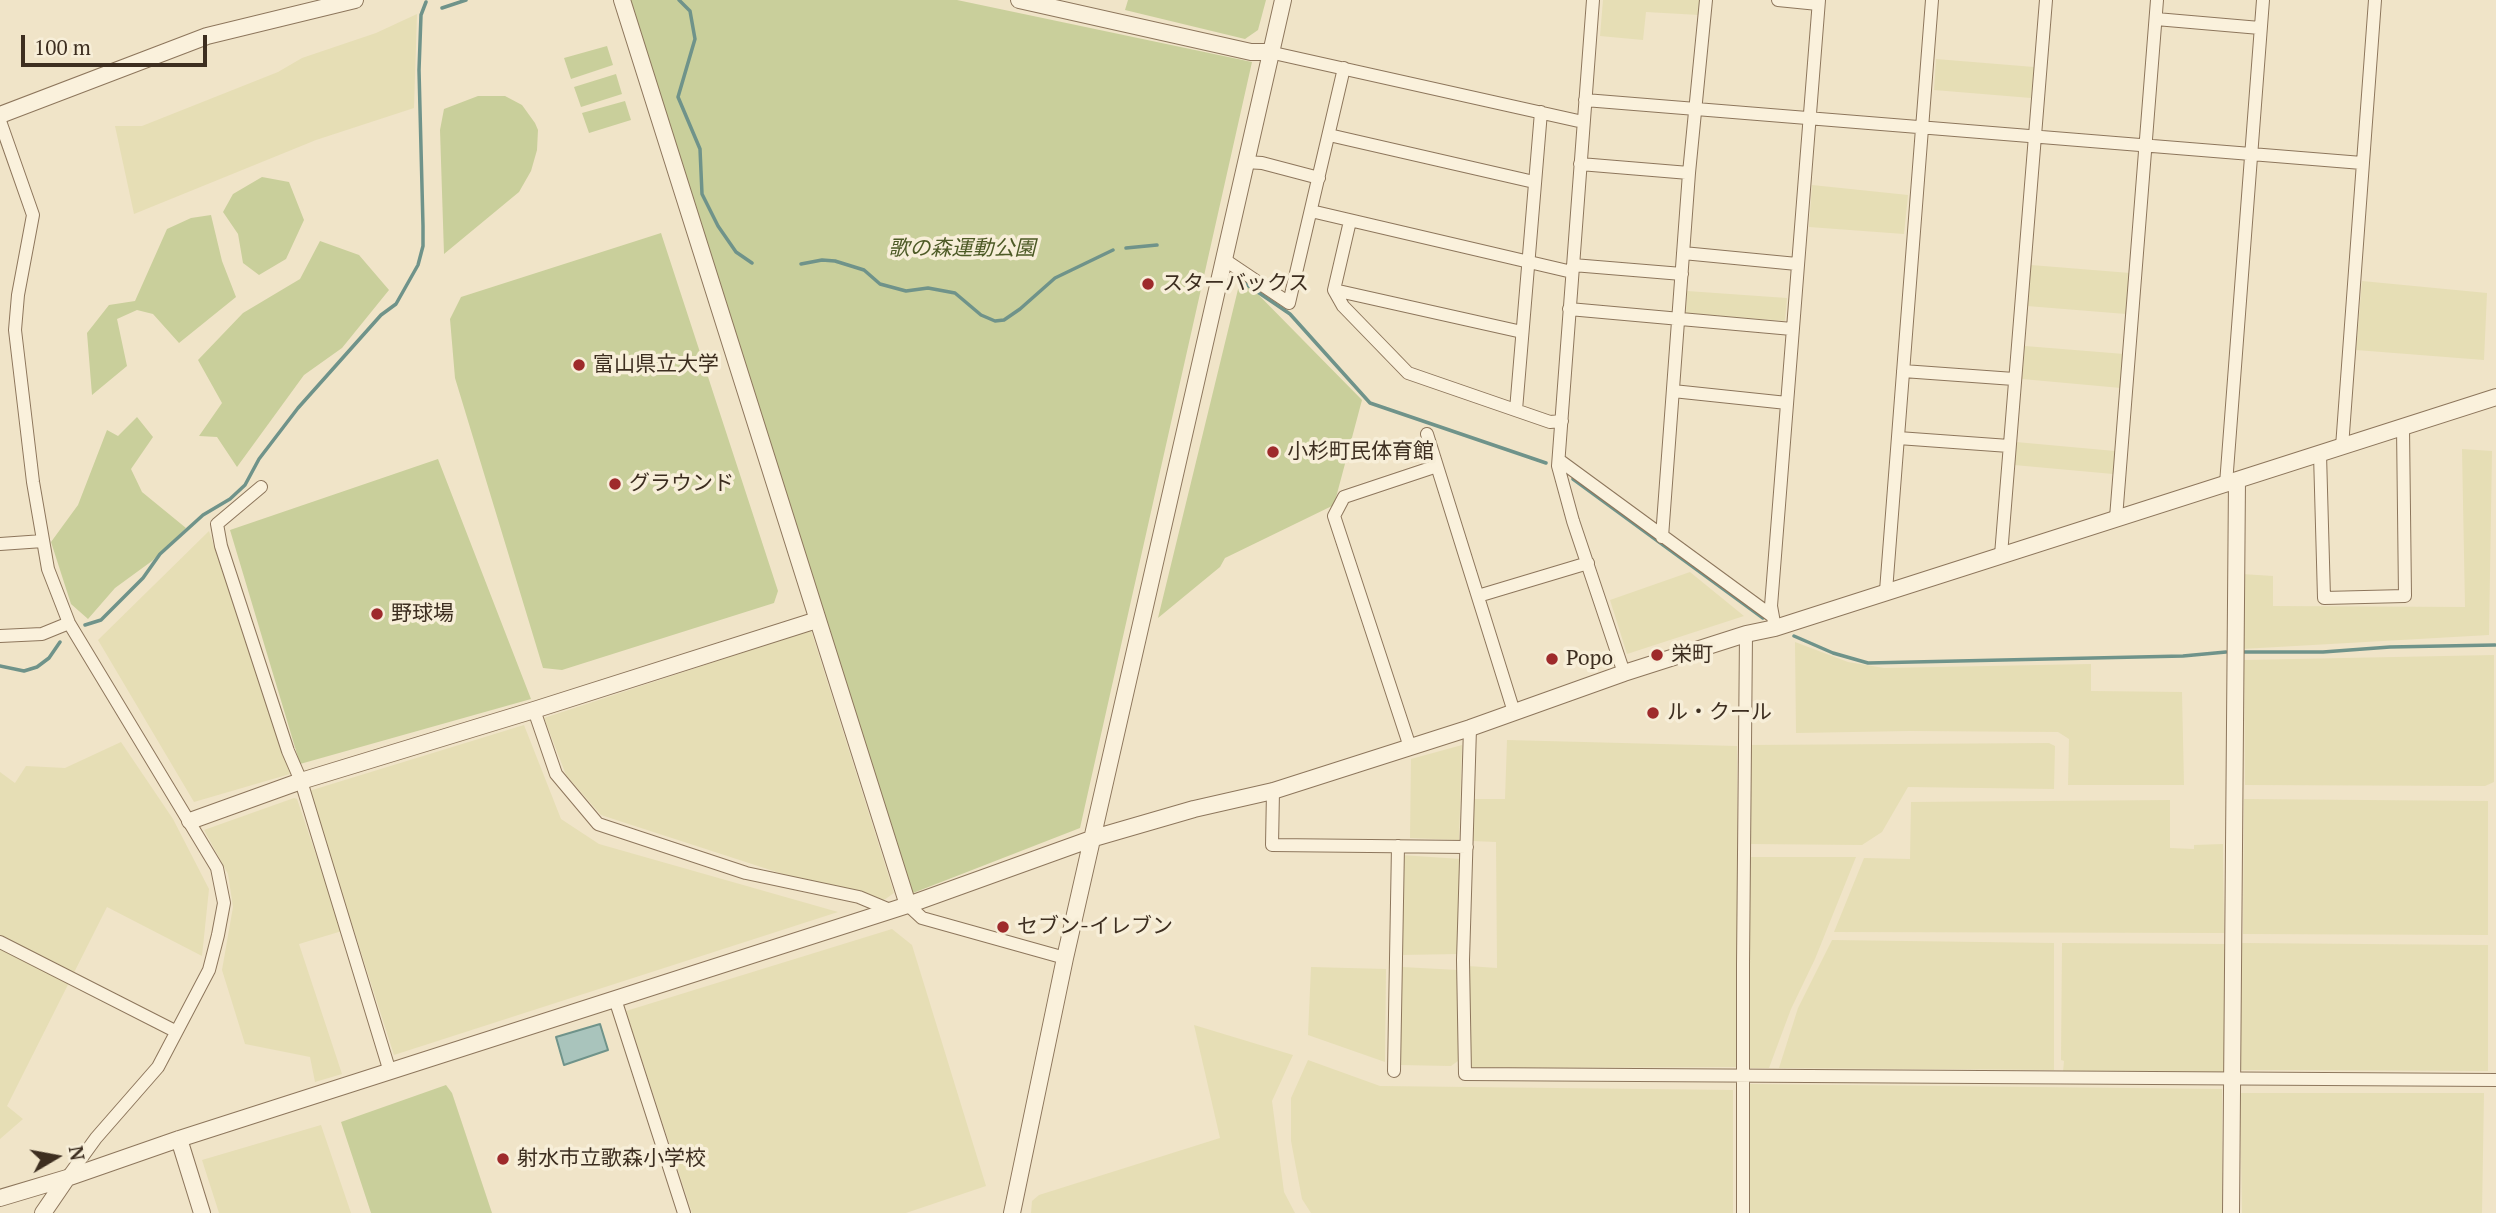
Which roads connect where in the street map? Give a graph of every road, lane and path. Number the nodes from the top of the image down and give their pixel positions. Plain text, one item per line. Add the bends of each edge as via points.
1 (355, 0) edge
2 (622, 0) edge
3 (1019, 0) edge
4 (1283, 0) edge
5 (1593, 0) edge
6 (1706, 0) edge
7 (1778, 0) edge
8 (1931, 0) edge
9 (2046, 0) edge
10 (2157, 0) edge
11 (2263, 0) edge
12 (2375, 0) edge
13 (335, 2) edge
14 (1818, 2) edge
15 (2156, 19) junction
16 (2260, 28) junction
17 (1269, 52) junction
18 (1344, 68) junction
19 (1585, 100) junction
20 (1695, 108) junction
21 (1541, 112) junction
22 (0, 115) edge
23 (1809, 118) junction
24 (0, 121) edge
25 (1583, 122) junction
26 (1922, 126) junction
27 (1329, 135) junction
28 (2033, 135) junction
29 (2146, 145) junction
30 (2250, 153) junction
31 (1245, 162) junction
32 (2362, 163) junction
33 (1580, 164) junction
34 (1689, 173) junction
35 (1319, 178) junction
36 (1534, 182) junction
37 (1311, 211) junction
38 (1350, 221) junction
39 (1684, 253) junction
40 (1225, 260) junction
41 (1527, 262) junction
42 (1797, 264) junction
43 (1572, 268) junction
44 (1682, 274) junction
45 (1334, 290) junction
46 (1569, 309) junction
47 (1679, 317) junction
48 (1793, 329) junction
49 (1522, 332) junction
50 (1903, 371) junction
51 (2014, 379) junction
52 (1673, 391) junction
53 (2496, 397) edge
54 (1787, 403) junction
55 (1516, 410) junction
56 (1562, 421) junction
57 (2403, 427) junction
58 (1427, 434) dead end
59 (1898, 438) junction
60 (2009, 446) junction
61 (2342, 447) junction
62 (2320, 454) junction
63 (1559, 460) junction
64 (1437, 466) junction
65 (2232, 482) junction
66 (261, 487) dead end
67 (2116, 518) junction
68 (1662, 537) junction
69 (43, 541) junction
70 (0, 544) edge
71 (2001, 555) junction
72 (1588, 563) junction
73 (1886, 591) junction
74 (1478, 596) junction
75 (817, 620) junction
76 (1774, 622) junction
77 (69, 623) junction
78 (1746, 634) junction
79 (0, 636) edge
80 (1624, 673) junction
81 (534, 710) junction
82 (1514, 712) junction
83 (1470, 727) junction
84 (1410, 747) junction
85 (301, 781) junction
86 (1273, 791) junction
87 (190, 821) junction
88 (1094, 838) junction
89 (1398, 846) junction
90 (1466, 847) junction
91 (908, 905) junction
92 (890, 911) junction
93 (0, 942) edge
94 (1065, 958) junction
95 (615, 999) junction
96 (175, 1031) junction
97 (1394, 1071) dead end
98 (390, 1072) junction
99 (1743, 1075) junction
100 (2233, 1077) junction
101 (2496, 1080) edge
102 (179, 1139) junction
103 (67, 1178) junction
104 (0, 1198) edge
105 (43, 1213) edge
106 (202, 1213) edge
107 (684, 1213) edge
108 (1012, 1213) edge
109 (1744, 1213) edge
110 (2231, 1213) edge

1 - 13 street
2 - 75 street
3 - 17 street via 1251,52
4 - 17 street
5 - 19 street
6 - 20 street
7 - 14 street
8 - 26 street
9 - 28 street
10 - 15 street
11 - 16 street
12 - 32 street
13 - 22 street via 207,36
14 - 23 street
15 - 16 street
15 - 29 street
16 - 30 street
17 - 18 street
17 - 31 street
18 - 21 street
18 - 27 street
19 - 20 street
19 - 25 street
20 - 23 street
20 - 34 street
21 - 25 street
21 - 36 street
23 - 26 street
23 - 42 street
24 - 69 street via 33,215 15,330
25 - 33 street
26 - 28 street
26 - 50 street
27 - 35 street
27 - 36 street
28 - 29 street
28 - 51 street
29 - 30 street
29 - 67 street
30 - 32 street
30 - 65 street
31 - 35 street
31 - 40 street
32 - 61 street
33 - 34 street
33 - 43 street
34 - 39 street
35 - 37 street
36 - 41 street
37 - 38 street
37 - 40 street via 1289,303
38 - 41 street
38 - 45 street
39 - 42 street
39 - 44 street
40 - 88 street
41 - 43 street
41 - 49 street
42 - 48 street
43 - 44 street
43 - 46 street
44 - 47 street
45 - 49 street
45 - 55 street via 1343,306 1408,373
46 - 47 street
46 - 56 street
47 - 48 street
47 - 52 street
48 - 54 street
49 - 55 street
50 - 51 street
50 - 59 street
51 - 60 street
52 - 54 street
52 - 68 street
53 - 57 street
54 - 76 street via 1771,606
55 - 56 street via 1550,422
56 - 63 street
57 - 61 street
57 - 62 street via 2405,596 2325,598
58 - 64 street
59 - 60 street
59 - 73 street
60 - 71 street
61 - 62 street
62 - 65 street
63 - 68 street
63 - 72 street
64 - 74 street
64 - 84 street via 1344,496 1334,516
65 - 67 street
65 - 100 street
66 - 85 street via 217,524
67 - 71 street
68 - 76 street
69 - 70 street
69 - 77 street via 48,569
71 - 73 street
72 - 74 street
72 - 80 street
73 - 76 street
74 - 82 street
75 - 81 street
75 - 91 street
76 - 78 street
77 - 79 street via 42,634
77 - 87 street
78 - 80 street
78 - 99 street
80 - 82 street
81 - 85 street
81 - 92 street via 556,774 598,824 746,873 859,897
82 - 83 street
83 - 84 street
83 - 90 street
84 - 86 street
85 - 87 street
85 - 98 street
86 - 88 street
86 - 89 street via 1272,845
87 - 96 street via 216,868 223,903 209,970
88 - 91 street
88 - 94 street
89 - 90 street
89 - 97 street
90 - 99 street via 1465,1074
91 - 92 street
91 - 94 street via 922,918
92 - 95 street
93 - 96 street
94 - 108 street
95 - 98 street
95 - 107 street
96 - 103 street via 158,1067
98 - 102 street
99 - 100 street
99 - 109 street
100 - 101 street
100 - 110 street
102 - 103 street
102 - 106 street
103 - 104 street
103 - 105 street

